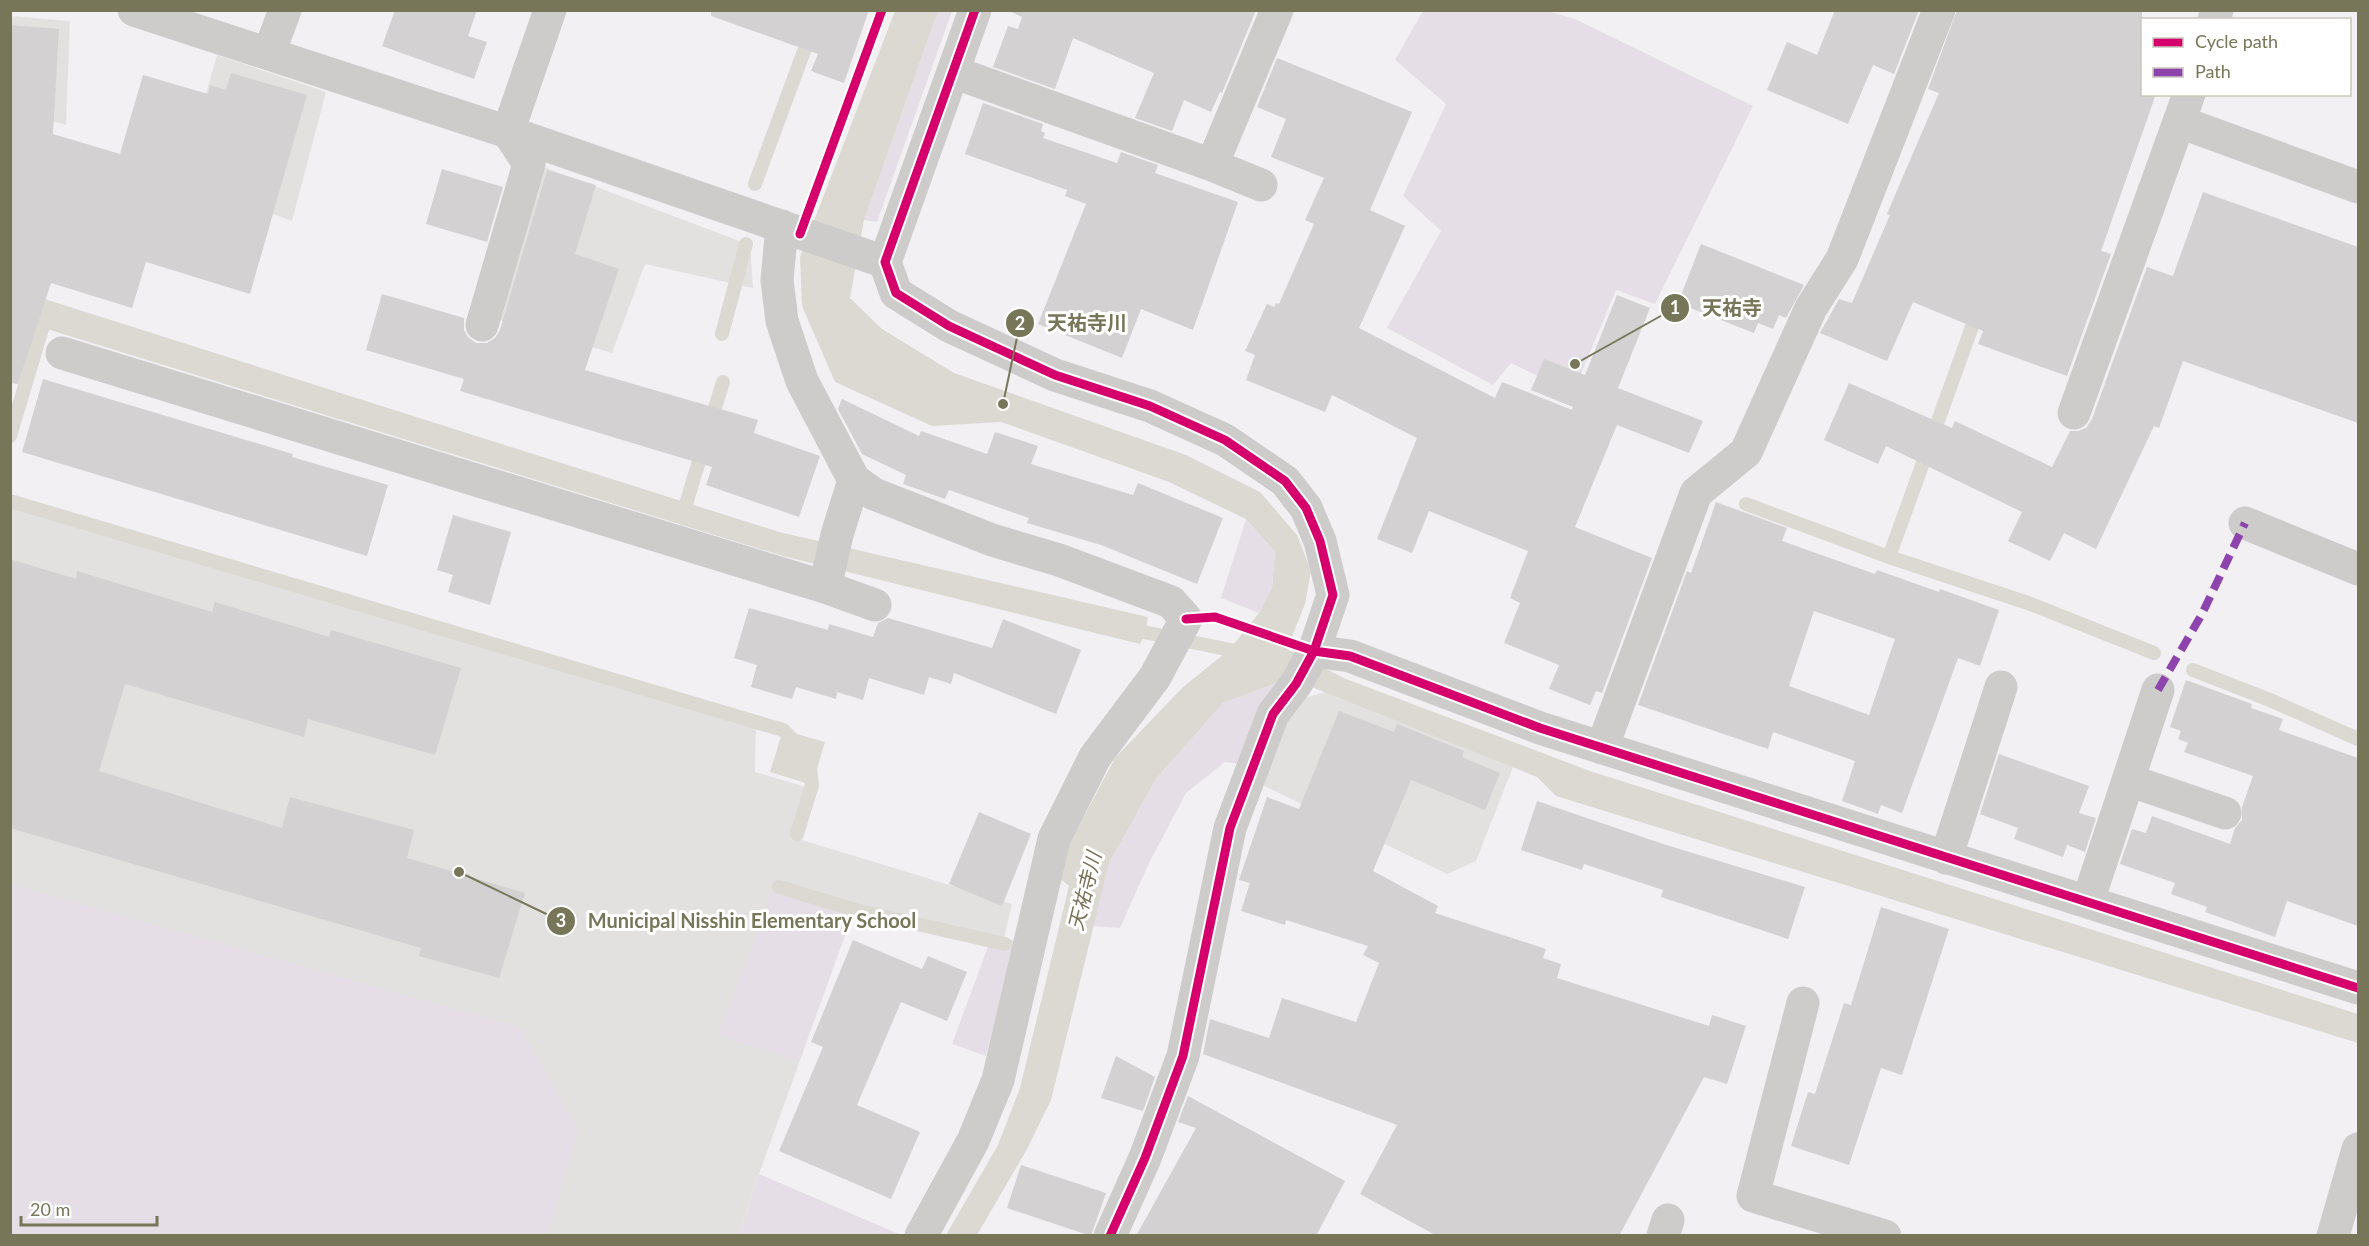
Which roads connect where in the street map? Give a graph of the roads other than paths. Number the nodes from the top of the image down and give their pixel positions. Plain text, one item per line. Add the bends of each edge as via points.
1 (134, 10) edge
2 (285, 10) edge
3 (550, 10) edge
4 (975, 10) edge
5 (1278, 10) edge
6 (1939, 10) edge
7 (269, 53) junction
8 (953, 72) junction
9 (2185, 108) edge
10 (508, 132) junction
11 (1212, 165) junction
12 (1261, 185) dead end
13 (2358, 187) edge
14 (791, 230) junction
15 (885, 262) junction
16 (482, 325) dead end
17 (62, 353) dead end
18 (2074, 413) dead end
19 (854, 480) junction
20 (2245, 523) dead end
21 (2358, 569) edge
22 (825, 587) junction
23 (875, 605) dead end
24 (1314, 651) junction
25 (2001, 687) dead end
26 (2158, 690) dead end
27 (1602, 748) junction
28 (2128, 780) junction
29 (2225, 813) dead end
30 (1946, 858) junction
31 (2088, 901) junction
32 (2358, 988) edge
33 (1803, 1003) dead end
34 (2358, 1149) edge
35 (2342, 1231) edge
36 (921, 1236) edge
37 (1110, 1236) edge
38 (1885, 1236) edge

1 - 7 street
2 - 7 street
3 - 10 street
4 - 8 street
5 - 11 street
6 - 27 street via 1842,259 1811,308 1746,452 1696,493
7 - 10 street
8 - 11 street
8 - 15 street
9 - 13 street
9 - 18 street
10 - 14 street
10 - 16 street via 529,164
11 - 12 street
14 - 15 street
14 - 19 street via 777,280 782,321 802,381
15 - 24 street via 896,293 949,326 1055,375 1150,406 1225,440 1285,481 1311,519 1333,595
17 - 22 street
19 - 22 street
19 - 36 street via 874,494 992,540 1059,560 1171,602 1186,619 1155,677 1095,757 1054,839 999,1080 973,1141
20 - 21 street
22 - 23 street
24 - 27 street via 1350,656
24 - 37 street via 1273,714 1230,828 1183,1056 1145,1158
25 - 30 street
26 - 28 street
27 - 30 street
28 - 29 street
28 - 31 street
30 - 31 street
31 - 32 street
33 - 38 street via 1753,1196
34 - 35 street

